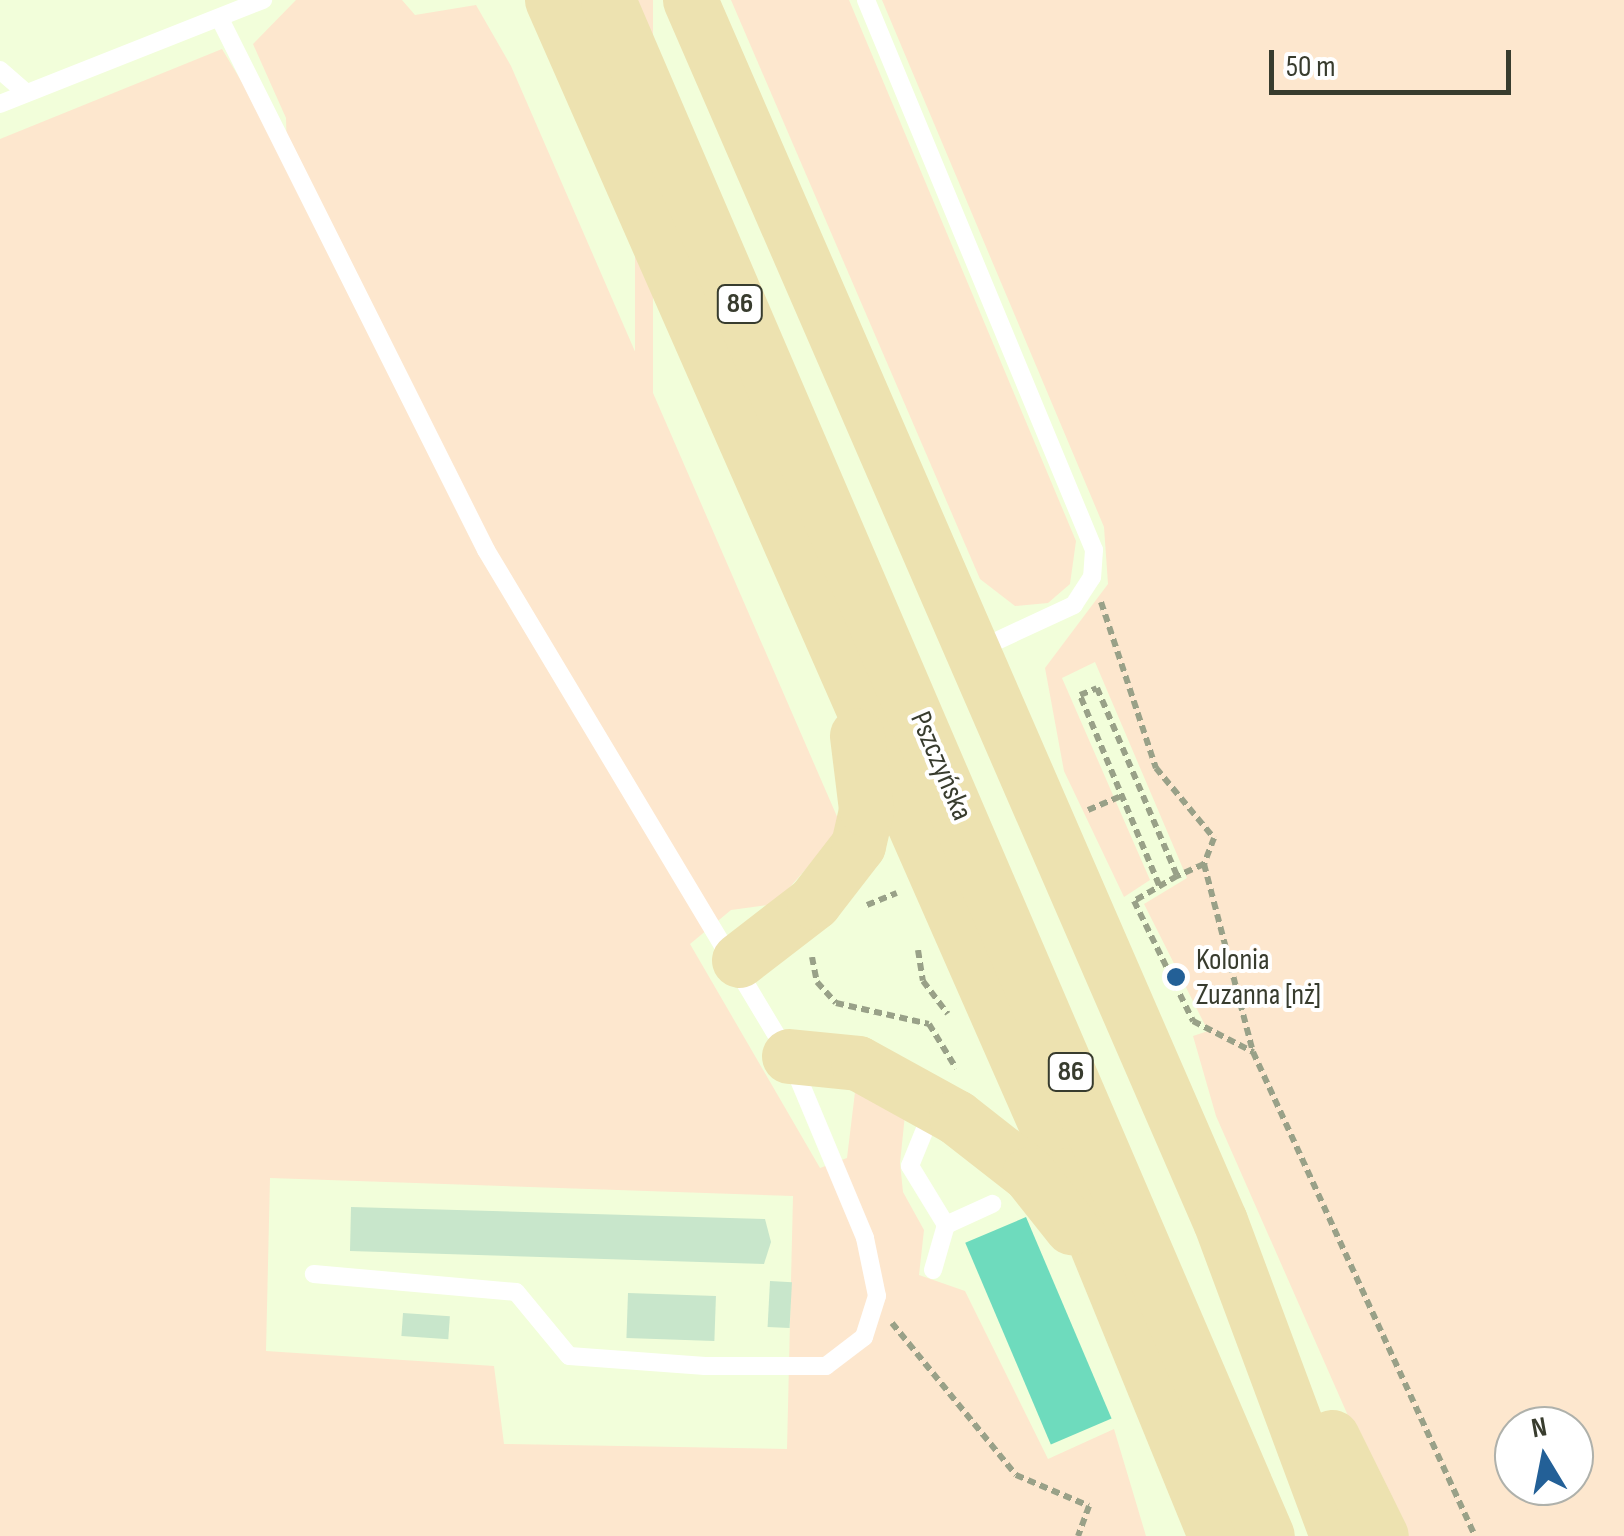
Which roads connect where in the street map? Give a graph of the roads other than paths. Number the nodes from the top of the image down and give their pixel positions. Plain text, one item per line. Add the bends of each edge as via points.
1 (263, 0) edge
2 (552, 0) edge
3 (608, 0) edge
4 (690, 0) edge
5 (866, 0) edge
6 (220, 18) junction
7 (0, 70) edge
8 (26, 93) junction
9 (0, 104) edge
10 (977, 651) junction
11 (848, 674) junction
12 (740, 960) junction
13 (789, 1056) junction
14 (936, 1105) junction
15 (992, 1204) dead end
16 (1220, 1222) junction
17 (946, 1225) junction
18 (933, 1270) dead end
19 (1106, 1271) junction
20 (314, 1274) dead end
21 (1215, 1536) edge
22 (1267, 1536) edge
23 (1337, 1536) edge
24 (1381, 1536) edge

1 - 6 lane
2 - 11 main road
3 - 22 main road, Pszczyńska / 86
4 - 10 main road, 86
5 - 10 lane via 1085,520 1092,572 1064,612
6 - 8 lane
6 - 12 lane via 486,550
7 - 8 lane
8 - 9 lane
10 - 16 main road, 86
11 - 12 main road via 866,810 858,845 814,902
11 - 19 main road
12 - 13 lane
13 - 14 main road via 858,1063
13 - 20 lane via 865,1238 878,1296 864,1337 826,1366 569,1356 516,1292
14 - 17 lane via 910,1166
14 - 19 main road via 1030,1174
15 - 17 lane
16 - 23 main road, 86
16 - 24 main road
17 - 18 lane
19 - 21 main road

